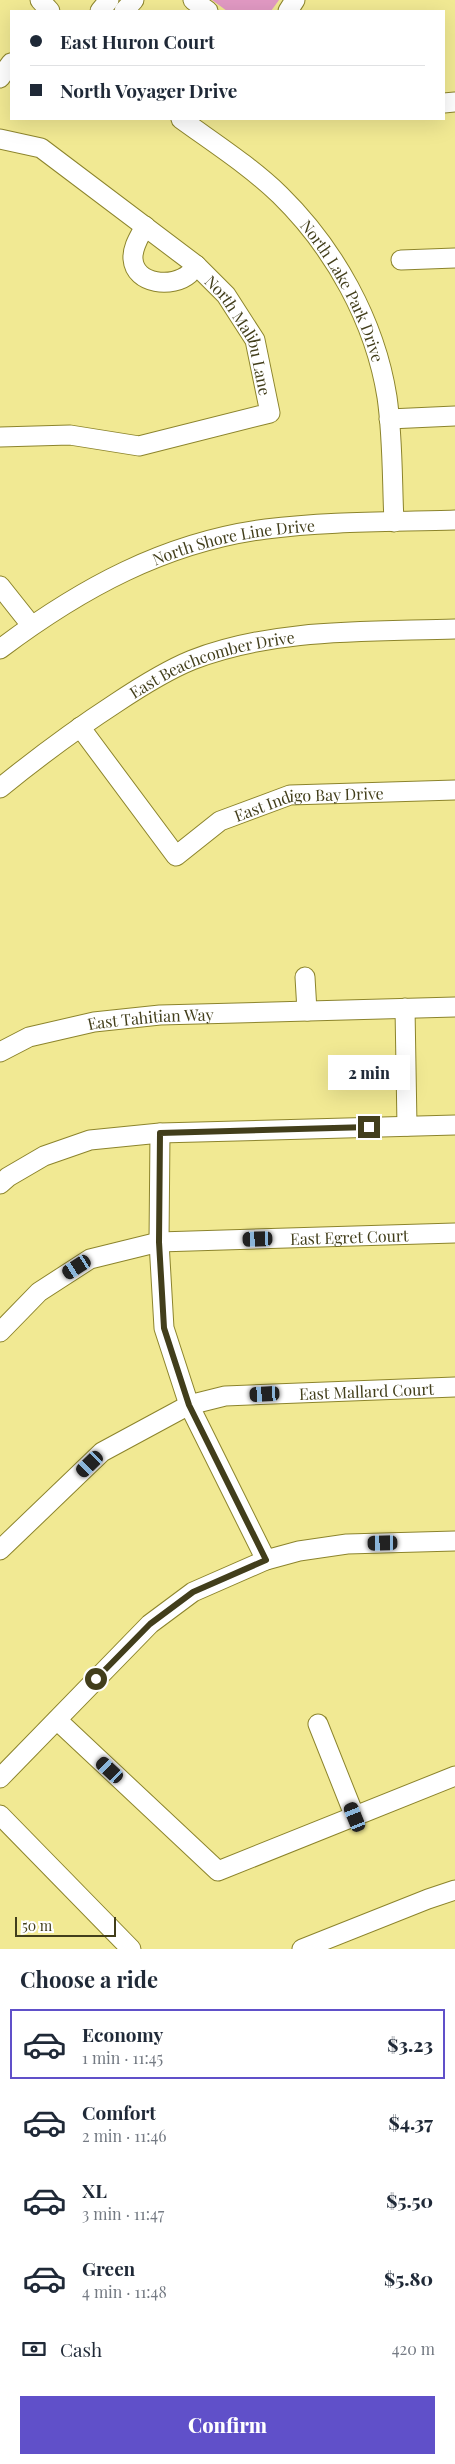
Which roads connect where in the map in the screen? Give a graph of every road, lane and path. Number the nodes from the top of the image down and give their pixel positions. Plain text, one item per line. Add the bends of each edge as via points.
1 (40, 0) edge
2 (109, 0) edge
3 (134, 0) edge
4 (193, 0) edge
5 (49, 10) edge
6 (101, 10) edge
7 (125, 10) edge
8 (207, 10) edge
9 (10, 64) edge
10 (0, 78) edge
11 (182, 120) edge
12 (0, 139) edge
13 (145, 226) junction
14 (455, 258) edge
15 (401, 260) dead end
16 (196, 265) junction
17 (455, 416) edge
18 (389, 419) junction
19 (0, 437) edge
20 (455, 520) edge
21 (394, 522) junction
22 (0, 586) edge
23 (32, 625) junction
24 (455, 629) edge
25 (0, 649) edge
26 (80, 726) junction
27 (0, 788) edge
28 (455, 790) edge
29 (305, 977) dead end
30 (455, 1006) edge
31 (405, 1008) junction
32 (307, 1011) junction
33 (0, 1052) edge
34 (455, 1125) edge
35 (407, 1126) junction
36 (160, 1133) junction
37 (0, 1184) edge
38 (455, 1233) edge
39 (159, 1242) junction
40 (0, 1332) edge
41 (455, 1387) edge
42 (189, 1405) junction
43 (455, 1541) edge
44 (0, 1550) edge
45 (266, 1560) junction
46 (57, 1720) junction
47 (318, 1724) dead end
48 (455, 1776) edge
49 (0, 1778) edge
50 (0, 1815) edge
51 (355, 1817) junction
52 (455, 1890) edge
53 (131, 1949) edge
54 (302, 1949) edge

1 - 5 street
2 - 6 street
3 - 7 street
4 - 8 street
9 - 10 street
11 - 18 street, North Lake Park Drive via 260,178 296,213 326,249 368,329 382,375
12 - 13 street, North Malibu Lane via 41,148
13 - 16 street, North Malibu Lane
13 - 16 street, North Malibu Lane via 136,242 133,258 137,272 146,280 176,279 188,275
14 - 15 street
16 - 19 street, North Malibu Lane via 226,295 255,340 270,413 139,446 70,435
17 - 18 street
18 - 21 street, North Lake Park Drive
20 - 21 street, North Shore Line Drive
21 - 23 street, North Shore Line Drive via 281,528 208,541 122,571
22 - 23 street
23 - 25 street, North Shore Line Drive
24 - 26 street, East Beachcomber Drive via 282,638 234,648 192,660 148,682
26 - 27 street, East Beachcomber Drive
26 - 28 street, East Indigo Bay Drive via 176,856 220,821 290,795
29 - 32 street
30 - 31 street, East Tahitian Way
31 - 32 street, East Tahitian Way
31 - 35 street
32 - 33 street, East Tahitian Way via 160,1015 94,1022 29,1037
34 - 35 street
35 - 36 street
36 - 37 street via 90,1140 44,1156
36 - 39 street
38 - 39 street, East Egret Court
39 - 40 street, East Egret Court via 90,1259 39,1292
39 - 42 street via 164,1328
41 - 42 street, East Mallard Court via 225,1396
42 - 44 street, East Mallard Court via 102,1452
42 - 45 street
43 - 45 street via 348,1544 299,1551
45 - 46 street via 193,1592 150,1624
46 - 49 street
46 - 51 street via 218,1871
47 - 51 street
48 - 51 street
50 - 53 street
52 - 54 street

